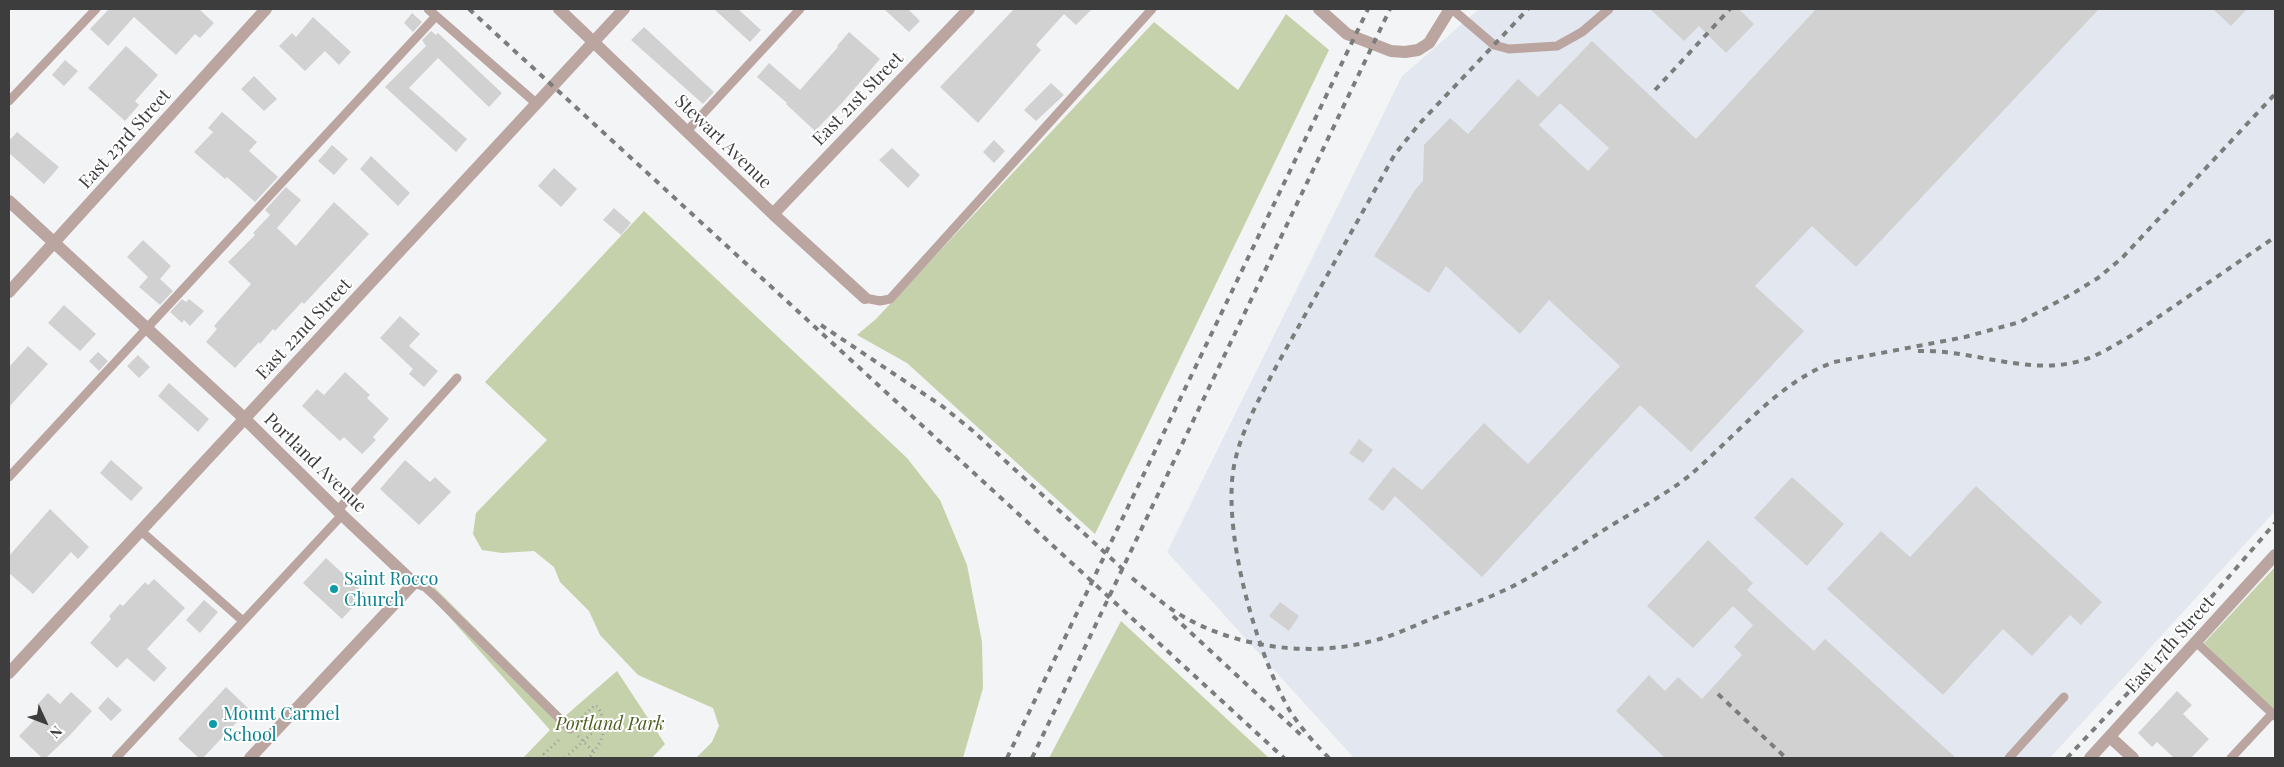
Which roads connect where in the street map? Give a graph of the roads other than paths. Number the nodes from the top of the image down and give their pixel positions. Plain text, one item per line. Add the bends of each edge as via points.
1 (96, 9) edge
2 (266, 9) edge
3 (428, 9) edge
4 (559, 9) edge
5 (624, 9) edge
6 (800, 9) edge
7 (968, 9) edge
8 (1152, 9) edge
9 (1319, 9) edge
10 (1451, 9) edge
11 (1609, 9) edge
12 (436, 16) junction
13 (594, 41) junction
14 (9, 100) edge
15 (537, 104) junction
16 (687, 131) junction
17 (9, 201) edge
18 (773, 214) junction
19 (54, 243) junction
20 (9, 292) edge
21 (865, 298) joint
22 (146, 328) junction
23 (457, 378) dead end
24 (245, 419) junction
25 (9, 477) edge
26 (340, 513) junction
27 (140, 531) junction
28 (2275, 555) edge
29 (414, 582) junction
30 (243, 621) junction
31 (2196, 642) junction
32 (9, 673) edge
33 (2064, 697) dead end
34 (2274, 715) edge
35 (570, 729) road end
36 (2110, 736) junction
37 (116, 758) edge
38 (250, 758) edge
39 (2008, 758) edge
40 (2090, 758) edge
41 (2133, 758) edge
42 (2231, 758) edge

1 - 14 lane
2 - 19 street, East 23rd Street
3 - 12 lane
4 - 13 street, Stewart Avenue
5 - 13 street, East 22nd Street
6 - 16 lane
7 - 18 street, East 21st Street
8 - 21 lane via 890,299
9 - 10 street via 1347,34 1391,51 1405,52 1418,50 1429,43
10 - 11 lane via 1494,45 1509,49 1557,46 1582,32
12 - 15 lane
12 - 22 lane
13 - 15 street, East 22nd Street
13 - 16 street, Stewart Avenue
15 - 24 street, East 22nd Street
16 - 18 street, Stewart Avenue
17 - 19 street, Portland Avenue
18 - 21 street, Stewart Avenue
19 - 20 street, East 23rd Street
19 - 22 street, Portland Avenue
22 - 24 street, Portland Avenue
22 - 25 lane
23 - 26 lane
24 - 26 street, Portland Avenue
24 - 27 street, East 22nd Street
26 - 29 street, Portland Avenue
26 - 30 lane
27 - 30 lane
27 - 32 street, East 22nd Street
28 - 31 street, East 17th Street
29 - 35 lane, Portland Avenue via 437,598
29 - 38 street
30 - 37 lane
31 - 34 lane
31 - 36 street, East 17th Street
33 - 39 lane
34 - 42 lane
36 - 40 street, East 17th Street
36 - 41 street

